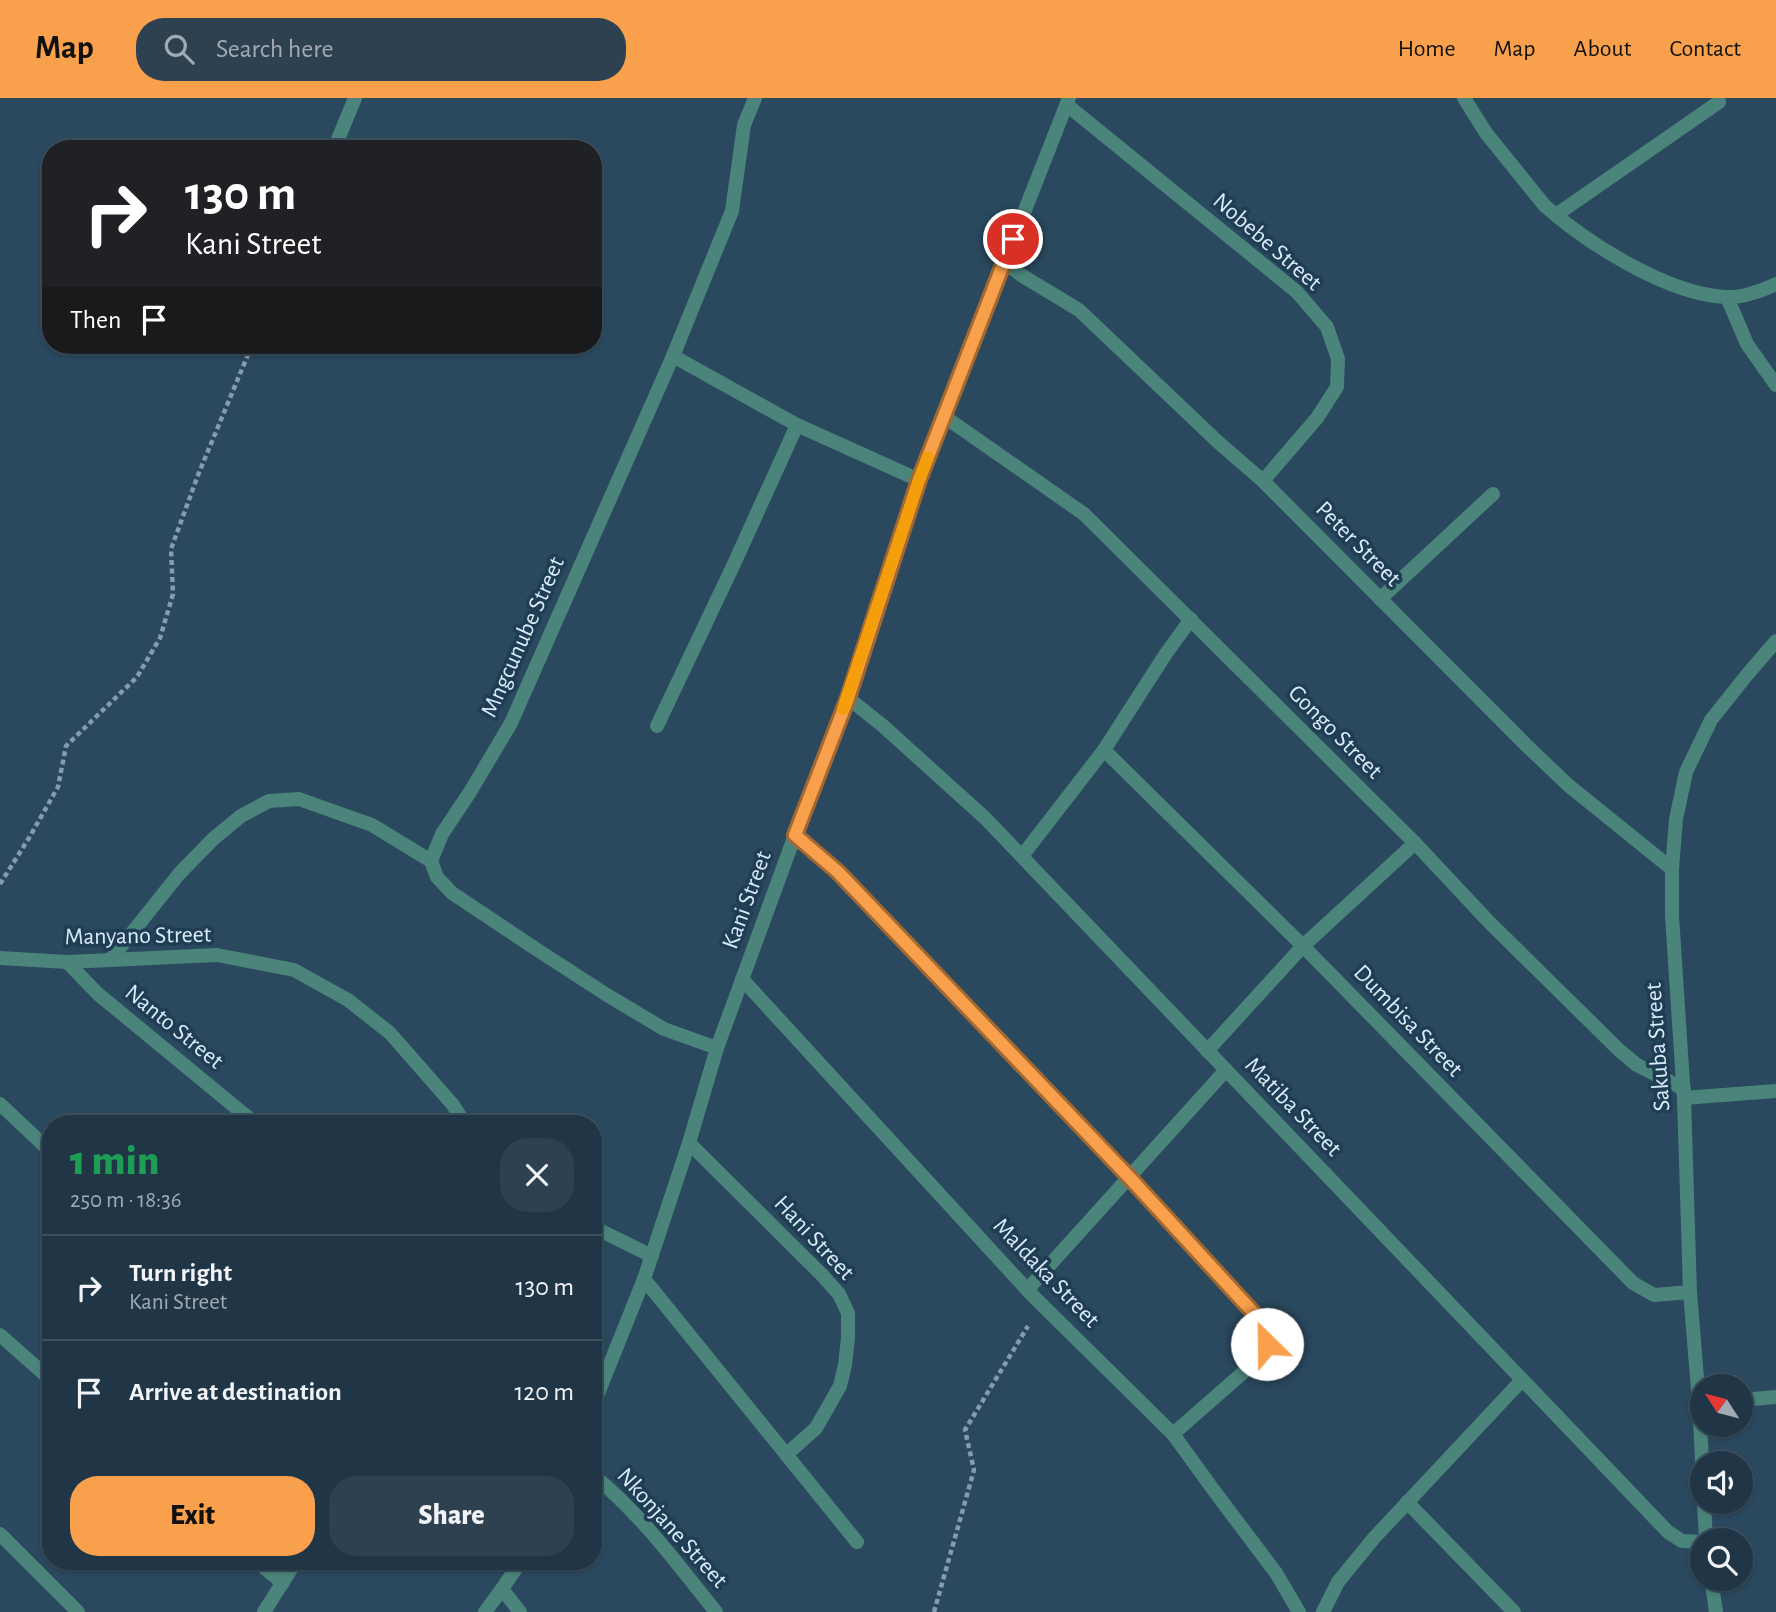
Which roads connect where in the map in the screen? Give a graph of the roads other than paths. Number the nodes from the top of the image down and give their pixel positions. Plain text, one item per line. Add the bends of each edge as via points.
1 (355, 98) edge
2 (755, 98) edge
3 (1464, 98) edge
4 (1068, 101) edge
5 (1719, 102) dead end
6 (338, 140) edge
7 (1556, 215) junction
8 (1004, 262) junction
9 (1776, 284) edge
10 (1727, 298) junction
11 (673, 356) junction
12 (1776, 385) edge
13 (945, 417) junction
14 (797, 425) junction
15 (919, 480) junction
16 (1264, 481) junction
17 (1493, 494) dead end
18 (1380, 599) junction
19 (1191, 619) junction
20 (1776, 641) edge
21 (848, 698) junction
22 (656, 726) dead end
23 (1104, 750) junction
24 (795, 835) junction
25 (1415, 843) junction
26 (1022, 856) junction
27 (431, 862) junction
28 (1672, 869) junction
29 (1304, 946) junction
30 (0, 958) edge
31 (111, 959) junction
32 (67, 962) junction
33 (741, 979) junction
34 (717, 1048) junction
35 (1207, 1051) junction
36 (1226, 1070) junction
37 (1776, 1091) edge
38 (1684, 1094) junction
39 (0, 1104) edge
40 (245, 1115) edge
41 (459, 1115) edge
42 (689, 1143) junction
43 (42, 1144) edge
44 (1129, 1177) junction
45 (602, 1231) edge
46 (652, 1256) junction
47 (644, 1279) junction
48 (1028, 1289) junction
49 (1690, 1292) junction
50 (0, 1335) edge
51 (42, 1372) edge
52 (1698, 1374) edge
53 (1522, 1380) junction
54 (602, 1384) edge
55 (1776, 1397) edge
56 (1754, 1399) edge
57 (1173, 1434) junction
58 (787, 1454) junction
59 (602, 1483) edge
60 (1407, 1502) junction
61 (0, 1534) edge
62 (1690, 1541) edge
63 (857, 1542) dead end
64 (267, 1570) edge
65 (291, 1570) edge
66 (515, 1570) edge
67 (283, 1583) junction
68 (502, 1589) junction
69 (1713, 1591) edge
70 (78, 1612) edge
71 (264, 1612) edge
72 (485, 1612) edge
73 (520, 1612) edge
74 (716, 1612) edge
75 (1299, 1612) edge
76 (1323, 1612) edge
77 (1514, 1612) edge
78 (1716, 1612) edge

1 - 6 street
2 - 11 street, Mngcunube Street via 744,125 732,211
3 - 7 street via 1486,133
4 - 8 street, Kani Street
4 - 16 street, Nobebe Street via 1297,292 1327,327 1338,359 1338,387
5 - 7 street
7 - 10 street via 1610,254 1657,277 1693,292
8 - 13 street, Kani Street
8 - 16 street, Peter Street via 1079,310
9 - 10 street
10 - 12 street via 1747,344
11 - 14 street
11 - 27 street, Mngcunube Street via 511,723 442,834
13 - 15 street, Kani Street
13 - 19 street, Gongo Street via 1084,514
14 - 15 street
14 - 22 street
15 - 21 street, Kani Street
16 - 18 street, Peter Street
17 - 18 street
18 - 28 street, Peter Street via 1569,785
19 - 23 street
19 - 25 street, Gongo Street
20 - 28 street, Sakuba Street via 1711,720 1686,772
21 - 24 street, Kani Street
21 - 26 street, Matiba Street
23 - 26 street
23 - 29 street, Dumbisa Street
24 - 33 street, Kani Street
24 - 44 street via 838,872
25 - 29 street
25 - 38 street, Gongo Street via 1620,1051
26 - 35 street, Matiba Street
27 - 31 street via 372,825 299,799 270,801 241,816 213,839
27 - 34 street via 452,893 536,949 664,1029
28 - 38 street, Sakuba Street
29 - 35 street
29 - 49 street, Dumbisa Street via 1633,1283 1654,1295
30 - 32 street, Manyano Street
31 - 32 street, Manyano Street
31 - 41 street, Manyano Street via 216,955 294,970 348,1000 390,1033
32 - 40 street, Nanto Street via 98,994
33 - 34 street, Kani Street
33 - 48 street, Maldaka Street
34 - 42 street, Kani Street
35 - 36 street, Matiba Street
36 - 44 street
36 - 53 street, Matiba Street
37 - 38 street
38 - 49 street, Sakuba Street
39 - 43 street
42 - 46 street, Kani Street
42 - 58 street, Hani Street via 822,1275 848,1313 840,1386 816,1427
44 - 48 street
44 - 57 street via 1261,1321 1266,1334 1262,1356
45 - 46 street
46 - 47 street, Kani Street
47 - 54 street, Kani Street
47 - 58 street
48 - 57 street, Maldaka Street
49 - 52 street, Sakuba Street
50 - 51 street
53 - 60 street
53 - 62 street, Matiba Street via 1668,1532
55 - 56 street
57 - 75 street, Maldaka Street via 1276,1573
58 - 63 street
59 - 74 street, Nkonjane Street via 663,1546
60 - 76 street via 1338,1582
60 - 77 street
61 - 70 street
64 - 67 street
65 - 67 street
66 - 68 street
67 - 71 street
68 - 72 street
68 - 73 street
69 - 78 street

